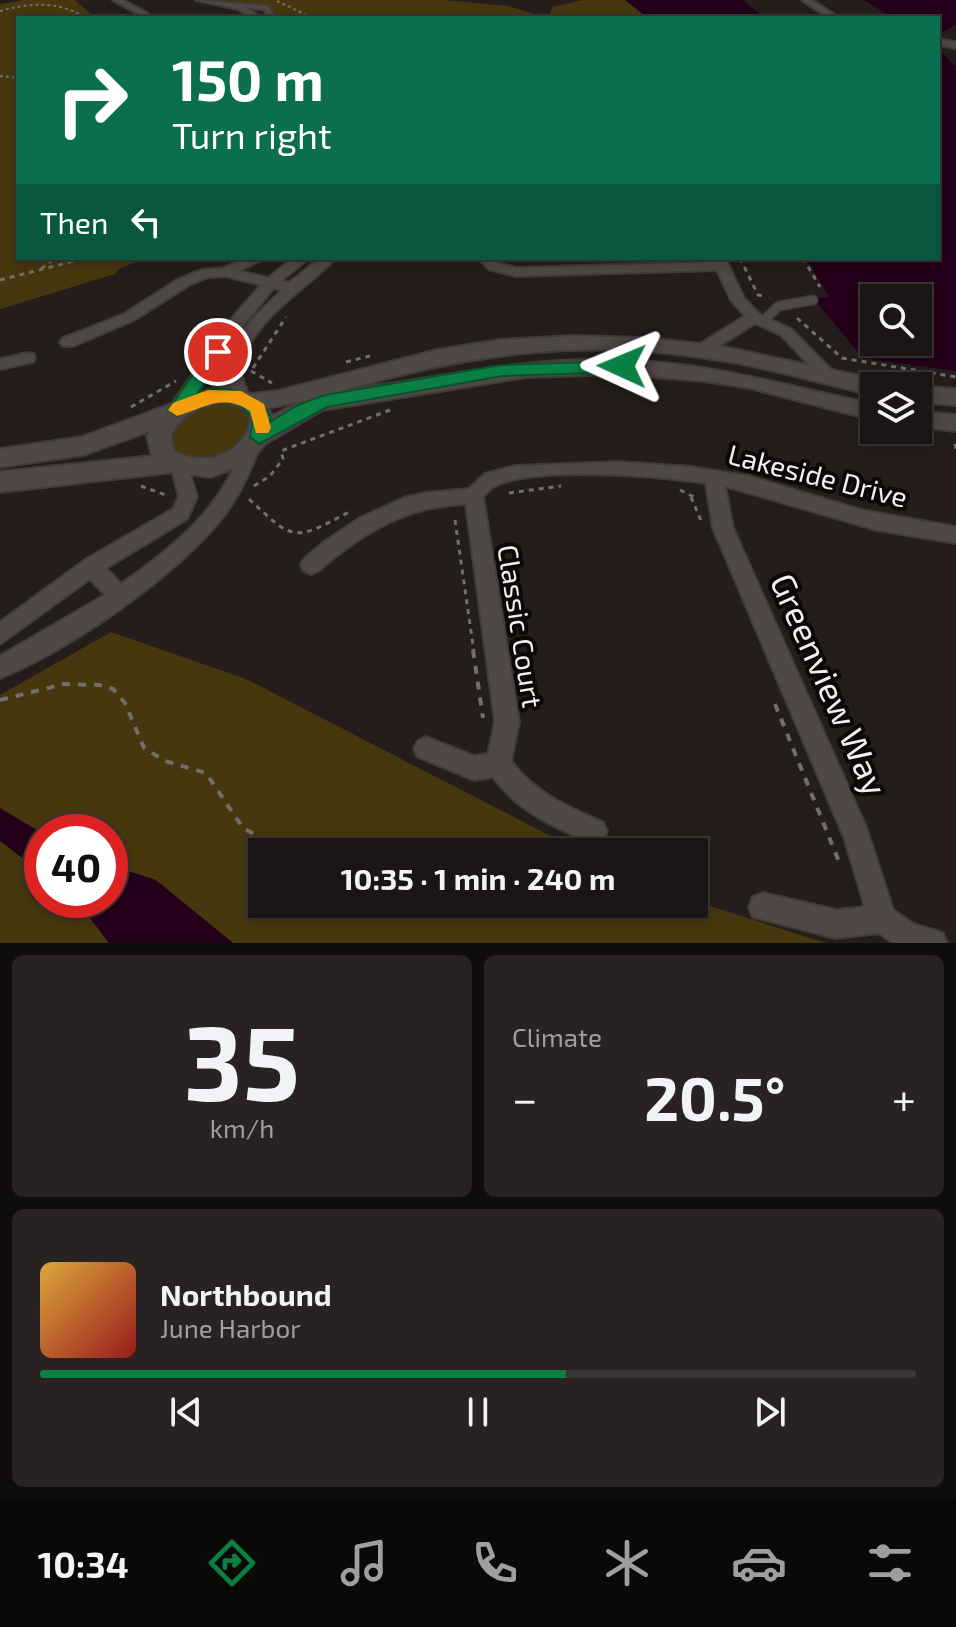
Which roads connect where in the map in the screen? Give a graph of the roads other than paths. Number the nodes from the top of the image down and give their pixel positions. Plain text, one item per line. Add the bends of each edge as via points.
1 (117, 0) edge
2 (200, 0) edge
3 (806, 0) edge
4 (228, 4) junction
5 (271, 4) edge
6 (256, 15) edge
7 (148, 16) edge
8 (832, 16) edge
9 (253, 260) edge
10 (299, 260) edge
11 (326, 260) edge
12 (487, 260) edge
13 (720, 262) edge
14 (225, 272) junction
15 (269, 284) junction
16 (290, 288) junction
17 (813, 300) dead end
18 (759, 318) junction
19 (68, 342) dead end
20 (702, 350) junction
21 (27, 358) dead end
22 (0, 364) edge
23 (706, 374) junction
24 (830, 377) junction
25 (860, 384) edge
26 (932, 394) edge
27 (955, 394) edge
28 (246, 399) junction
29 (860, 409) edge
30 (174, 412) junction
31 (932, 426) edge
32 (956, 439) edge
33 (255, 443) junction
34 (0, 458) edge
35 (176, 465) junction
36 (714, 478) junction
37 (0, 482) edge
38 (474, 496) junction
39 (956, 535) edge
40 (311, 565) dead end
41 (92, 566) junction
42 (119, 597) junction
43 (0, 634) edge
44 (0, 667) edge
45 (426, 749) dead end
46 (498, 764) junction
47 (594, 831) dead end
48 (763, 907) dead end
49 (882, 919) junction
50 (933, 943) edge

1 - 7 street
2 - 4 street
3 - 8 street
4 - 5 street
4 - 6 street
5 - 6 street
9 - 14 street
10 - 15 street
11 - 16 street
12 - 13 street via 516,272
13 - 18 street via 738,300
14 - 15 street
14 - 19 street via 192,278 129,317
15 - 16 street
15 - 30 street
16 - 28 street via 236,359 233,373
17 - 18 lane via 779,306
18 - 20 street
18 - 24 street via 795,340
20 - 23 street
20 - 24 street
20 - 28 street via 602,342 495,348 404,364 292,398
21 - 22 street
23 - 29 street
23 - 33 street via 593,366 488,373 325,401
24 - 25 street
26 - 27 street
28 - 30 street via 208,396
28 - 33 street via 262,417
30 - 34 street via 83,446
30 - 35 street via 163,425 159,446
31 - 32 street
33 - 35 street via 239,458 209,468
33 - 42 street via 242,494
35 - 37 street
35 - 41 street via 188,497 176,519
36 - 38 street, Lakeside Drive via 566,469 488,480
36 - 39 street, Lakeside Drive via 876,522
36 - 49 street, Greenview Way via 734,553 857,836
38 - 40 street, Lakeside Drive via 438,495 395,508 357,526
38 - 46 street, Classic Court via 507,722
41 - 42 street
41 - 43 street
42 - 44 street
45 - 46 street via 474,768
46 - 47 street via 517,791 537,807
48 - 49 street via 836,924
49 - 50 street via 907,936

